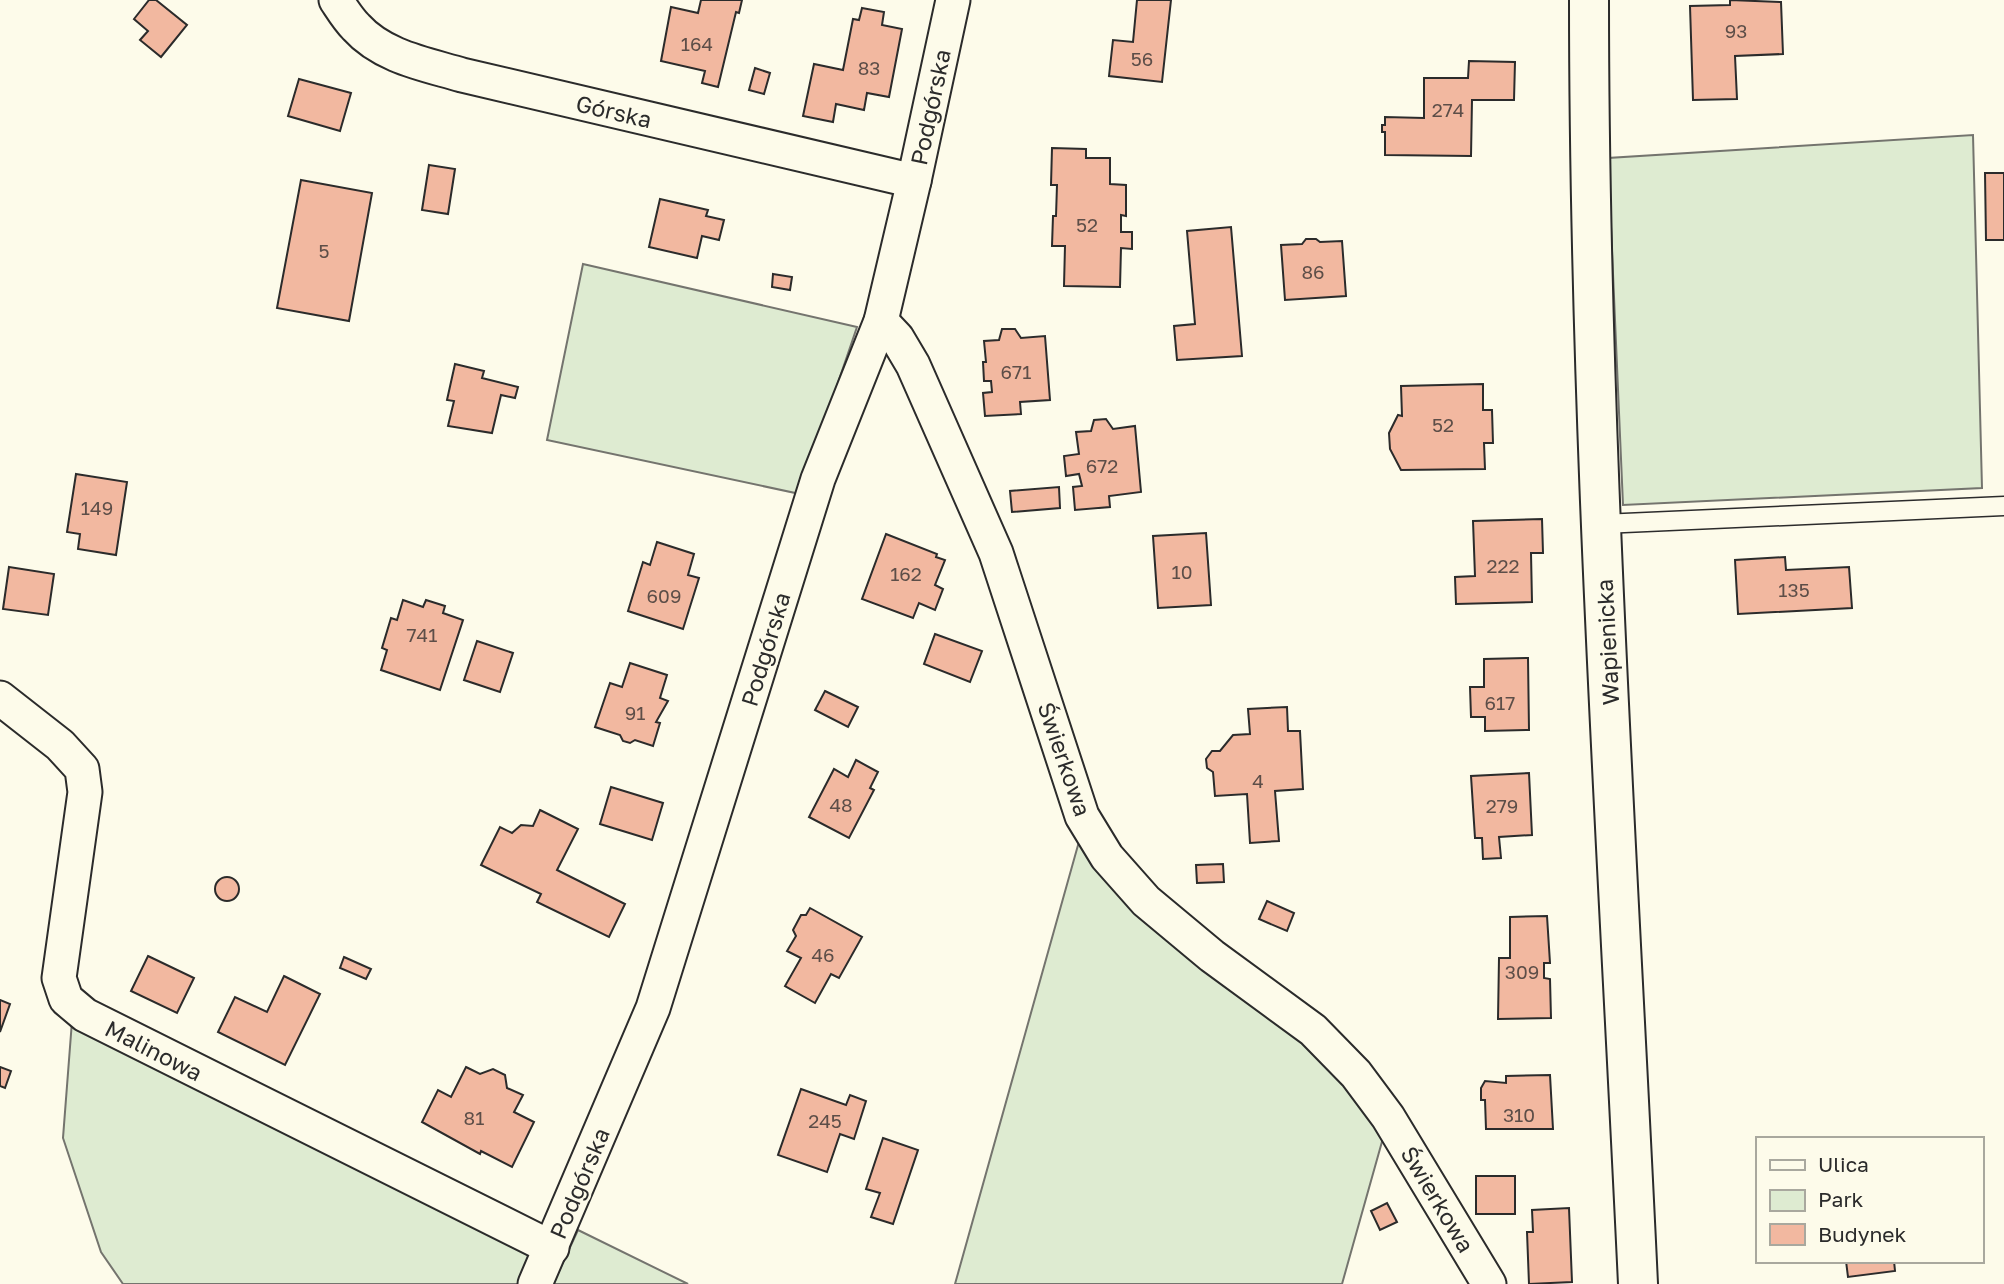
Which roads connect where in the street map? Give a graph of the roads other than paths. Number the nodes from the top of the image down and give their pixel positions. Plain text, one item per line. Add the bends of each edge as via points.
1 (336, 0) edge
2 (953, 0) edge
3 (1589, 0) edge
4 (914, 181) junction
5 (881, 321) junction
6 (2004, 506) edge
7 (1602, 524) junction
8 (0, 698) edge
9 (552, 1248) junction
10 (535, 1284) edge
11 (1489, 1284) edge
12 (1638, 1284) edge

1 - 4 street, Górska via 356,28 402,58
2 - 4 street, Podgórska
3 - 7 street, Wapienicka
4 - 5 street, Podgórska
5 - 9 street, Podgórska via 818,479 653,1009
5 - 11 street, Świerkowa via 913,365 996,553 1082,816 1107,857 1146,901 1313,1030 1356,1074 1388,1117
6 - 7 lane
7 - 12 street, Wapienicka
8 - 9 street, Malinowa via 60,745 82,769 85,792 59,978 66,999 85,1016
9 - 10 street, Podgórska

